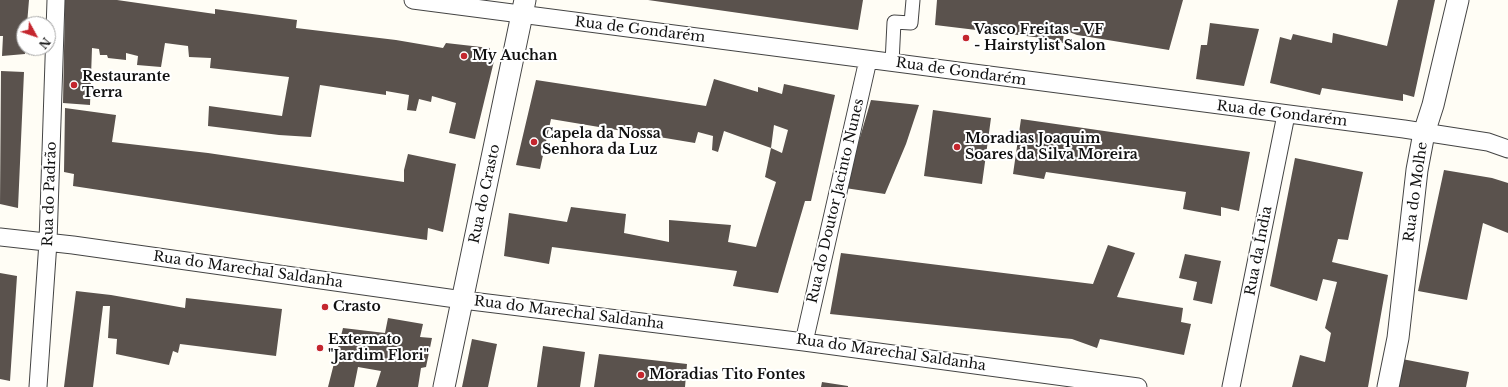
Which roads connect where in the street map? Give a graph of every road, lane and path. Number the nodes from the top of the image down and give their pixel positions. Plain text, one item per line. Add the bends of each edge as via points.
1 (56, 0) edge
2 (413, 0) edge
3 (913, 0) edge
4 (1458, 0) edge
5 (524, 7) edge
6 (868, 60) junction
7 (892, 63) junction
8 (1286, 115) junction
9 (1424, 133) junction
10 (1508, 149) edge
11 (0, 237) edge
12 (48, 242) junction
13 (463, 300) junction
14 (804, 342) junction
15 (38, 387) edge
16 (444, 387) edge
17 (1138, 387) edge
18 (1231, 387) edge
19 (1388, 387) edge

1 - 12 street, Rua do Padrão
2 - 5 street, Rua de Gondarém
3 - 7 street via 911,23 894,22
4 - 9 street, Rua do Molhe
5 - 6 street, Rua de Gondarém
5 - 13 street, Rua do Crasto
6 - 7 street, Rua de Gondarém
6 - 14 street, Rua do Doutor Jacinto Nunes
7 - 8 street, Rua de Gondarém
8 - 9 street, Rua de Gondarém
8 - 18 street, Rua da Índia
9 - 10 street, Rua de Gondarém via 1488,142
9 - 19 street, Rua do Molhe via 1417,170 1398,338
11 - 12 street, Rua do Marechal Saldanha
12 - 13 street, Rua do Marechal Saldanha
12 - 15 street, Rua do Padrão
13 - 14 street, Rua do Marechal Saldanha
13 - 16 street, Rua do Crasto
14 - 17 street, Rua do Marechal Saldanha

